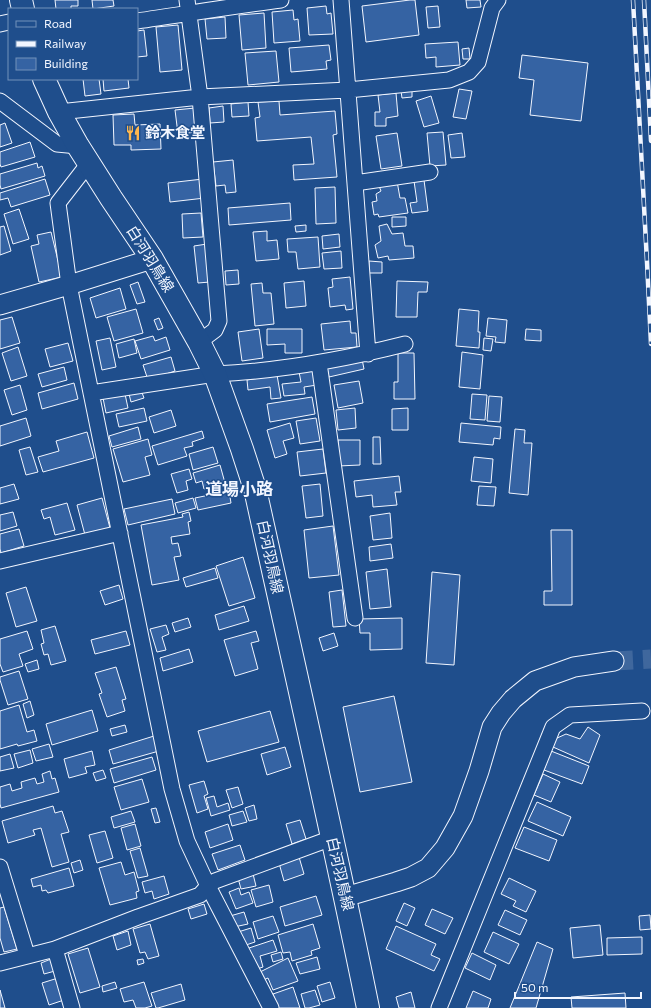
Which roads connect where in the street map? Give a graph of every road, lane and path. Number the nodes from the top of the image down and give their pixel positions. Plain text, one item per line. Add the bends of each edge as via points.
1 (281, 0) edge
2 (345, 1) edge
3 (250, 2) edge
4 (493, 3) edge
5 (188, 7) edge
6 (138, 21) edge
7 (44, 80) edge
8 (348, 90) junction
9 (200, 97) junction
10 (0, 101) edge
11 (59, 112) junction
12 (83, 155) junction
13 (430, 172) dead end
14 (355, 183) junction
15 (152, 259) junction
16 (70, 285) junction
17 (0, 305) edge
18 (199, 342) junction
19 (405, 344) dead end
20 (368, 354) junction
21 (319, 363) junction
22 (215, 374) junction
23 (91, 393) junction
24 (120, 533) junction
25 (0, 562) edge
26 (355, 618) dead end
27 (614, 661) tunnel mouth
28 (642, 711) dead end
29 (332, 838) junction
30 (0, 867) edge
31 (208, 886) junction
32 (346, 897) junction
33 (56, 949) junction
34 (27, 955) junction
35 (0, 963) edge
36 (72, 1008) edge
37 (271, 1008) edge
38 (368, 1008) edge
39 (439, 1008) edge

1 - 3 street
2 - 8 street
3 - 5 street
4 - 8 street via 478,62 469,72 449,80
5 - 6 street
5 - 9 street
7 - 11 main road, 白河羽鳥線
8 - 9 street
8 - 14 street
9 - 11 street
9 - 18 street via 219,321 215,330
10 - 12 street via 57,144
11 - 12 main road, 白河羽鳥線
12 - 15 main road, 白河羽鳥線
12 - 16 street via 58,203
13 - 14 street
14 - 20 street
15 - 16 street
15 - 18 main road, 白河羽鳥線
16 - 17 street
16 - 23 street
18 - 22 main road, 白河羽鳥線
19 - 20 street
20 - 21 street
21 - 22 street
21 - 26 street
22 - 23 street
22 - 29 main road, 白河羽鳥線 via 255,489
23 - 24 street
24 - 25 street
24 - 31 street via 172,789 187,841
27 - 32 street via 574,667 535,681 513,699 492,727 463,816 444,848 428,868 411,877
28 - 39 street via 570,715 553,727
29 - 31 street via 215,881
29 - 32 main road, 白河羽鳥線
30 - 34 street
31 - 33 street via 200,895
31 - 37 street
32 - 38 main road, 白河羽鳥線
33 - 34 street
33 - 36 street
34 - 35 street

